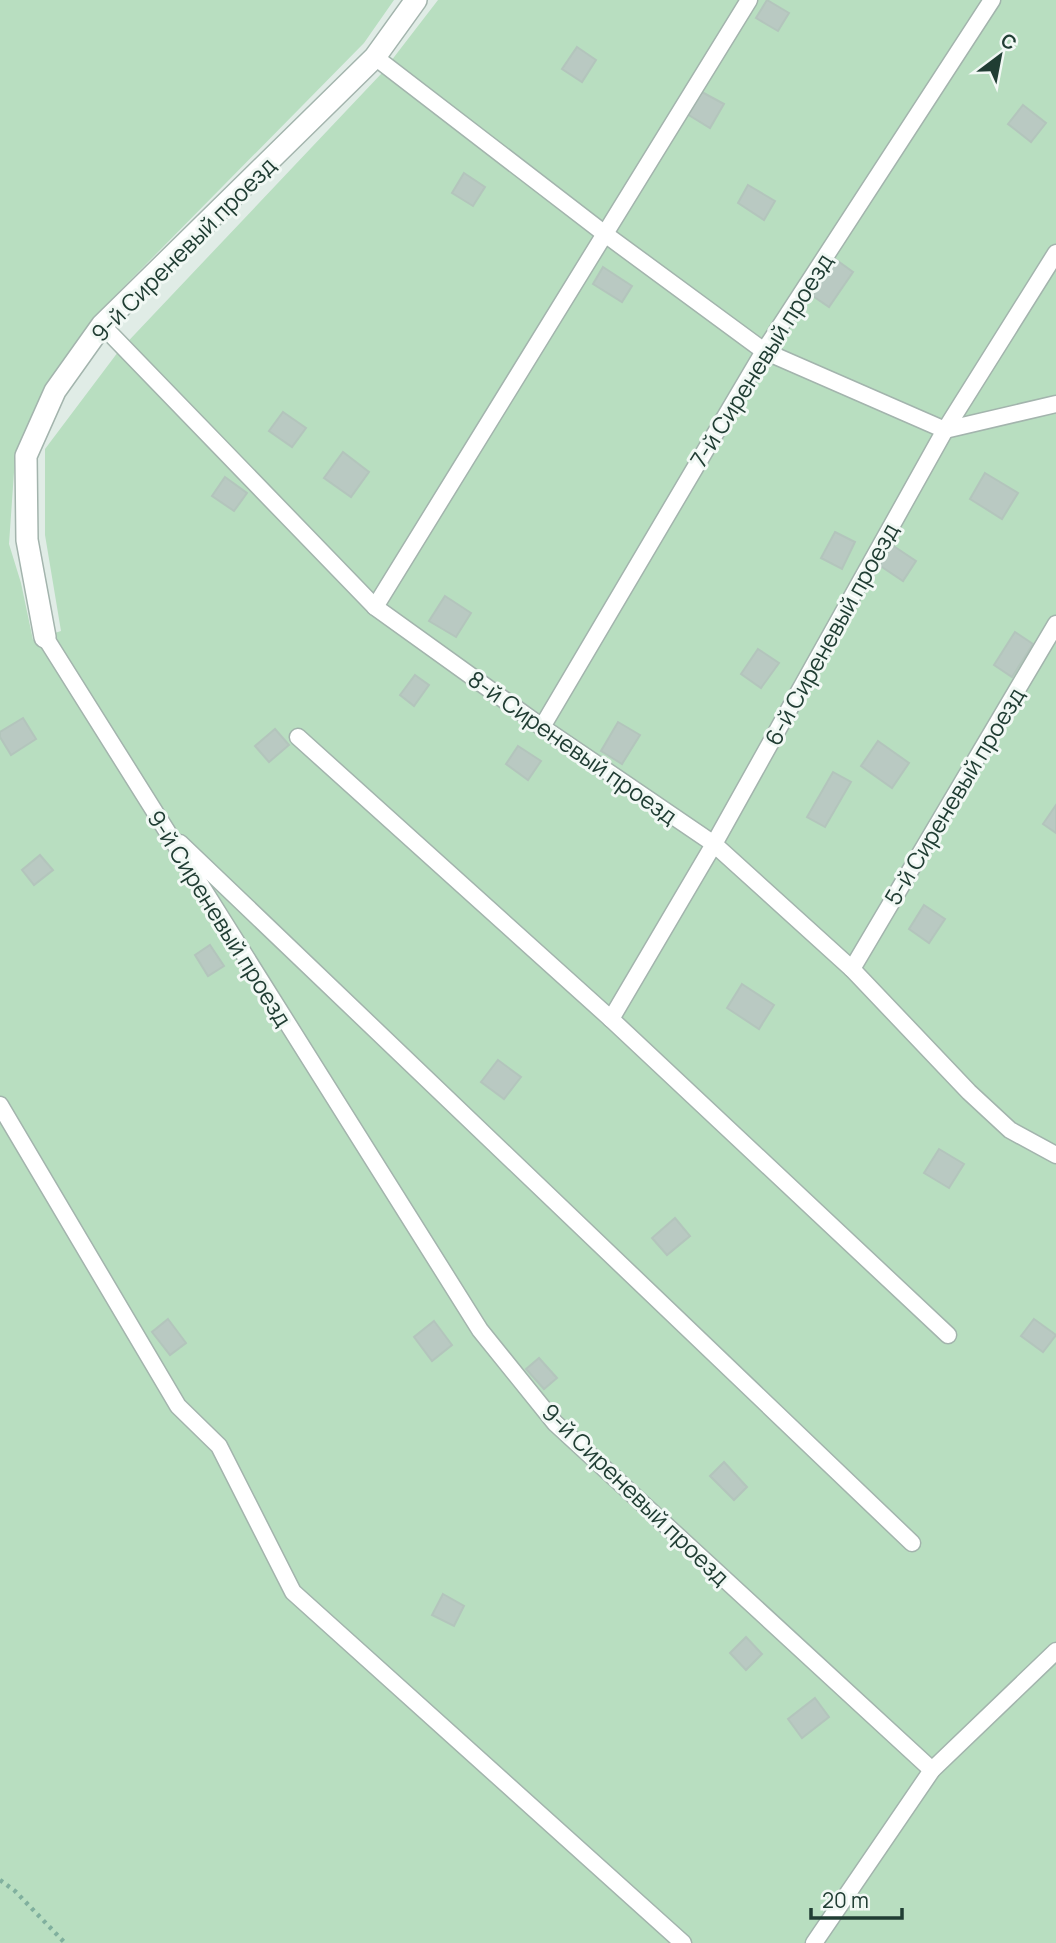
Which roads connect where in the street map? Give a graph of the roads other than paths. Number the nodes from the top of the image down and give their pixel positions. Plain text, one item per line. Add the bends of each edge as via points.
1 (416, 0) edge
2 (749, 0) edge
3 (992, 0) edge
4 (375, 57) junction
5 (605, 234) junction
6 (1056, 253) edge
7 (102, 325) junction
8 (764, 351) junction
9 (1056, 404) edge
10 (944, 430) junction
11 (375, 607) junction
12 (1056, 624) edge
13 (44, 637) joint
14 (542, 727) junction
15 (298, 737) dead end
16 (160, 824) junction
17 (714, 844) junction
18 (852, 969) junction
19 (611, 1019) junction
20 (0, 1105) edge
21 (1056, 1155) edge
22 (948, 1335) dead end
23 (912, 1543) dead end
24 (1056, 1651) edge
25 (932, 1770) junction
26 (683, 1943) edge
27 (814, 1943) edge

1 - 4 street, 9-й Сиреневый проезд
2 - 5 lane
3 - 8 lane, 7-й Сиреневый проезд
4 - 5 lane
4 - 7 street, 9-й Сиреневый проезд
5 - 8 lane
5 - 11 lane
6 - 10 lane, 6-й Сиреневый проезд
7 - 11 lane, 8-й Сиреневый проезд
7 - 13 street, 9-й Сиреневый проезд via 55,391 26,456 27,540
8 - 10 lane
8 - 14 lane, 7-й Сиреневый проезд
9 - 10 lane
10 - 17 lane, 6-й Сиреневый проезд
11 - 14 lane, 8-й Сиреневый проезд
12 - 18 lane, 5-й Сиреневый проезд
13 - 16 lane, 9-й Сиреневый проезд
14 - 17 lane, 8-й Сиреневый проезд
15 - 19 lane
16 - 23 lane
16 - 25 lane, 9-й Сиреневый проезд via 480,1329 555,1423
17 - 18 lane, 8-й Сиреневый проезд
17 - 19 lane, 6-й Сиреневый проезд
18 - 21 lane, 8-й Сиреневый проезд via 1010,1130
19 - 22 lane
20 - 26 lane via 178,1406 219,1446 293,1592
24 - 25 lane
25 - 27 lane

